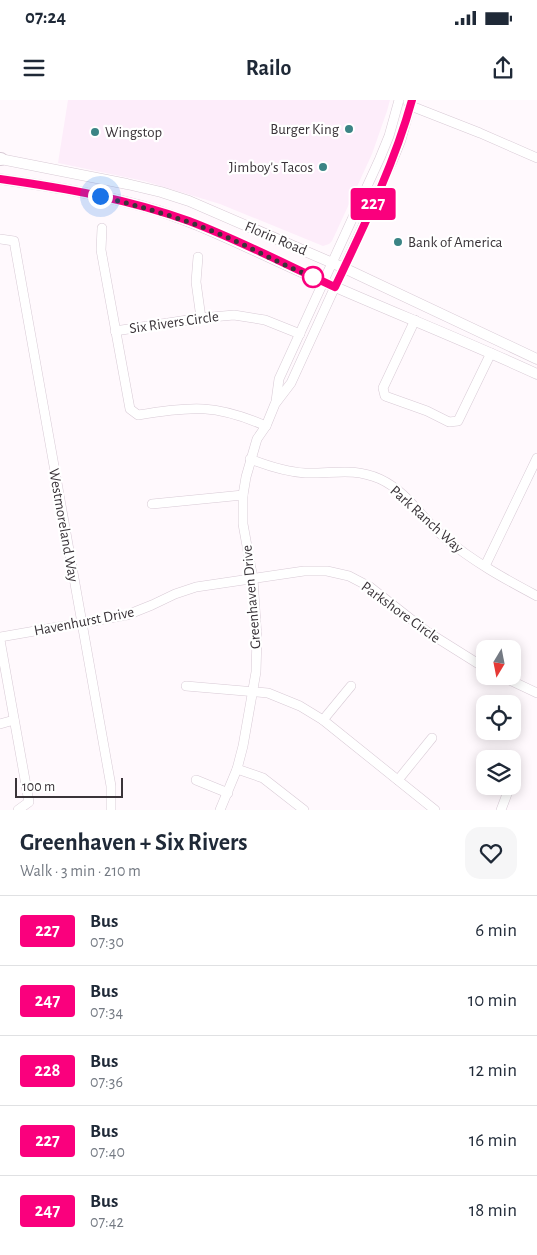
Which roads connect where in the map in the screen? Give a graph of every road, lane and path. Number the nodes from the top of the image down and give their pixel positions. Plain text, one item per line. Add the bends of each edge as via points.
1 (406, 102) edge
2 (537, 158) edge
3 (0, 159) edge
4 (0, 179) edge
5 (102, 228) dead end
6 (0, 239) edge
7 (198, 257) dead end
8 (332, 263) junction
9 (344, 268) junction
10 (324, 282) junction
11 (335, 287) junction
12 (201, 318) junction
13 (415, 320) junction
14 (115, 331) junction
15 (300, 334) junction
16 (491, 353) junction
17 (537, 359) edge
18 (537, 374) edge
19 (275, 404) junction
20 (266, 426) junction
21 (537, 458) edge
22 (250, 459) junction
23 (244, 495) junction
24 (152, 504) dead end
25 (485, 566) junction
26 (253, 579) junction
27 (537, 596) edge
28 (82, 623) junction
29 (0, 639) edge
30 (476, 662) edge
31 (520, 685) edge
32 (186, 686) dead end
33 (351, 686) dead end
34 (254, 691) junction
35 (537, 693) edge
36 (14, 720) junction
37 (323, 720) junction
38 (0, 724) edge
39 (432, 738) dead end
40 (236, 768) junction
41 (196, 780) dead end
42 (398, 780) junction
43 (228, 792) junction
44 (507, 795) edge
45 (18, 810) edge
46 (111, 810) edge
47 (220, 810) edge
48 (304, 810) edge
49 (435, 810) edge
50 (501, 810) edge

1 - 2 street
1 - 8 street, Greenhaven Drive
1 - 9 street, Greenhaven Drive via 401,140
3 - 8 main road, Florin Road via 161,192
4 - 10 main road, Florin Road via 87,193 157,211 223,235
5 - 14 street via 101,250
6 - 28 street, Westmoreland Way via 14,241
7 - 12 street via 196,282
8 - 9 main road, Florin Road
8 - 10 street, Greenhaven Drive
9 - 11 street, Greenhaven Drive
9 - 17 main road, Florin Road
10 - 11 main road, Florin Road
10 - 15 street, Greenhaven Drive
11 - 13 main road, Florin Road
11 - 19 street, Greenhaven Drive via 291,383
12 - 14 street, Six Rivers Circle
12 - 15 street, Six Rivers Circle via 251,317
13 - 16 main road, Florin Road
13 - 16 street via 383,388 385,396 449,422 458,421
14 - 20 street, Six Rivers Circle via 130,409 138,415 178,408 209,409 240,415
15 - 19 street, Greenhaven Drive via 279,379
16 - 18 main road, Florin Road
19 - 20 street, Greenhaven Drive
20 - 22 street, Greenhaven Drive
21 - 25 street
22 - 23 street, Greenhaven Drive
22 - 25 street, Park Ranch Way via 293,472 349,471 382,480 406,496 445,538
23 - 24 street
23 - 26 street, Greenhaven Drive via 243,524
25 - 27 street, Park Ranch Way
26 - 28 street, Havenhurst Drive via 196,587 140,611
26 - 30 street, Parkshore Circle via 316,570 350,576 370,587 433,636
26 - 34 street, Greenhaven Drive via 257,654
28 - 29 street, Havenhurst Drive
28 - 46 street, Westmoreland Way via 111,786
29 - 36 street
31 - 35 street
32 - 34 street
33 - 37 street
34 - 37 street via 285,699
34 - 40 street, Greenhaven Drive
36 - 38 street
36 - 45 street via 29,802
37 - 42 street
39 - 42 street
40 - 43 street, Greenhaven Drive
40 - 48 street via 263,778
41 - 43 street
42 - 49 street
43 - 47 street, Greenhaven Drive
44 - 50 street

